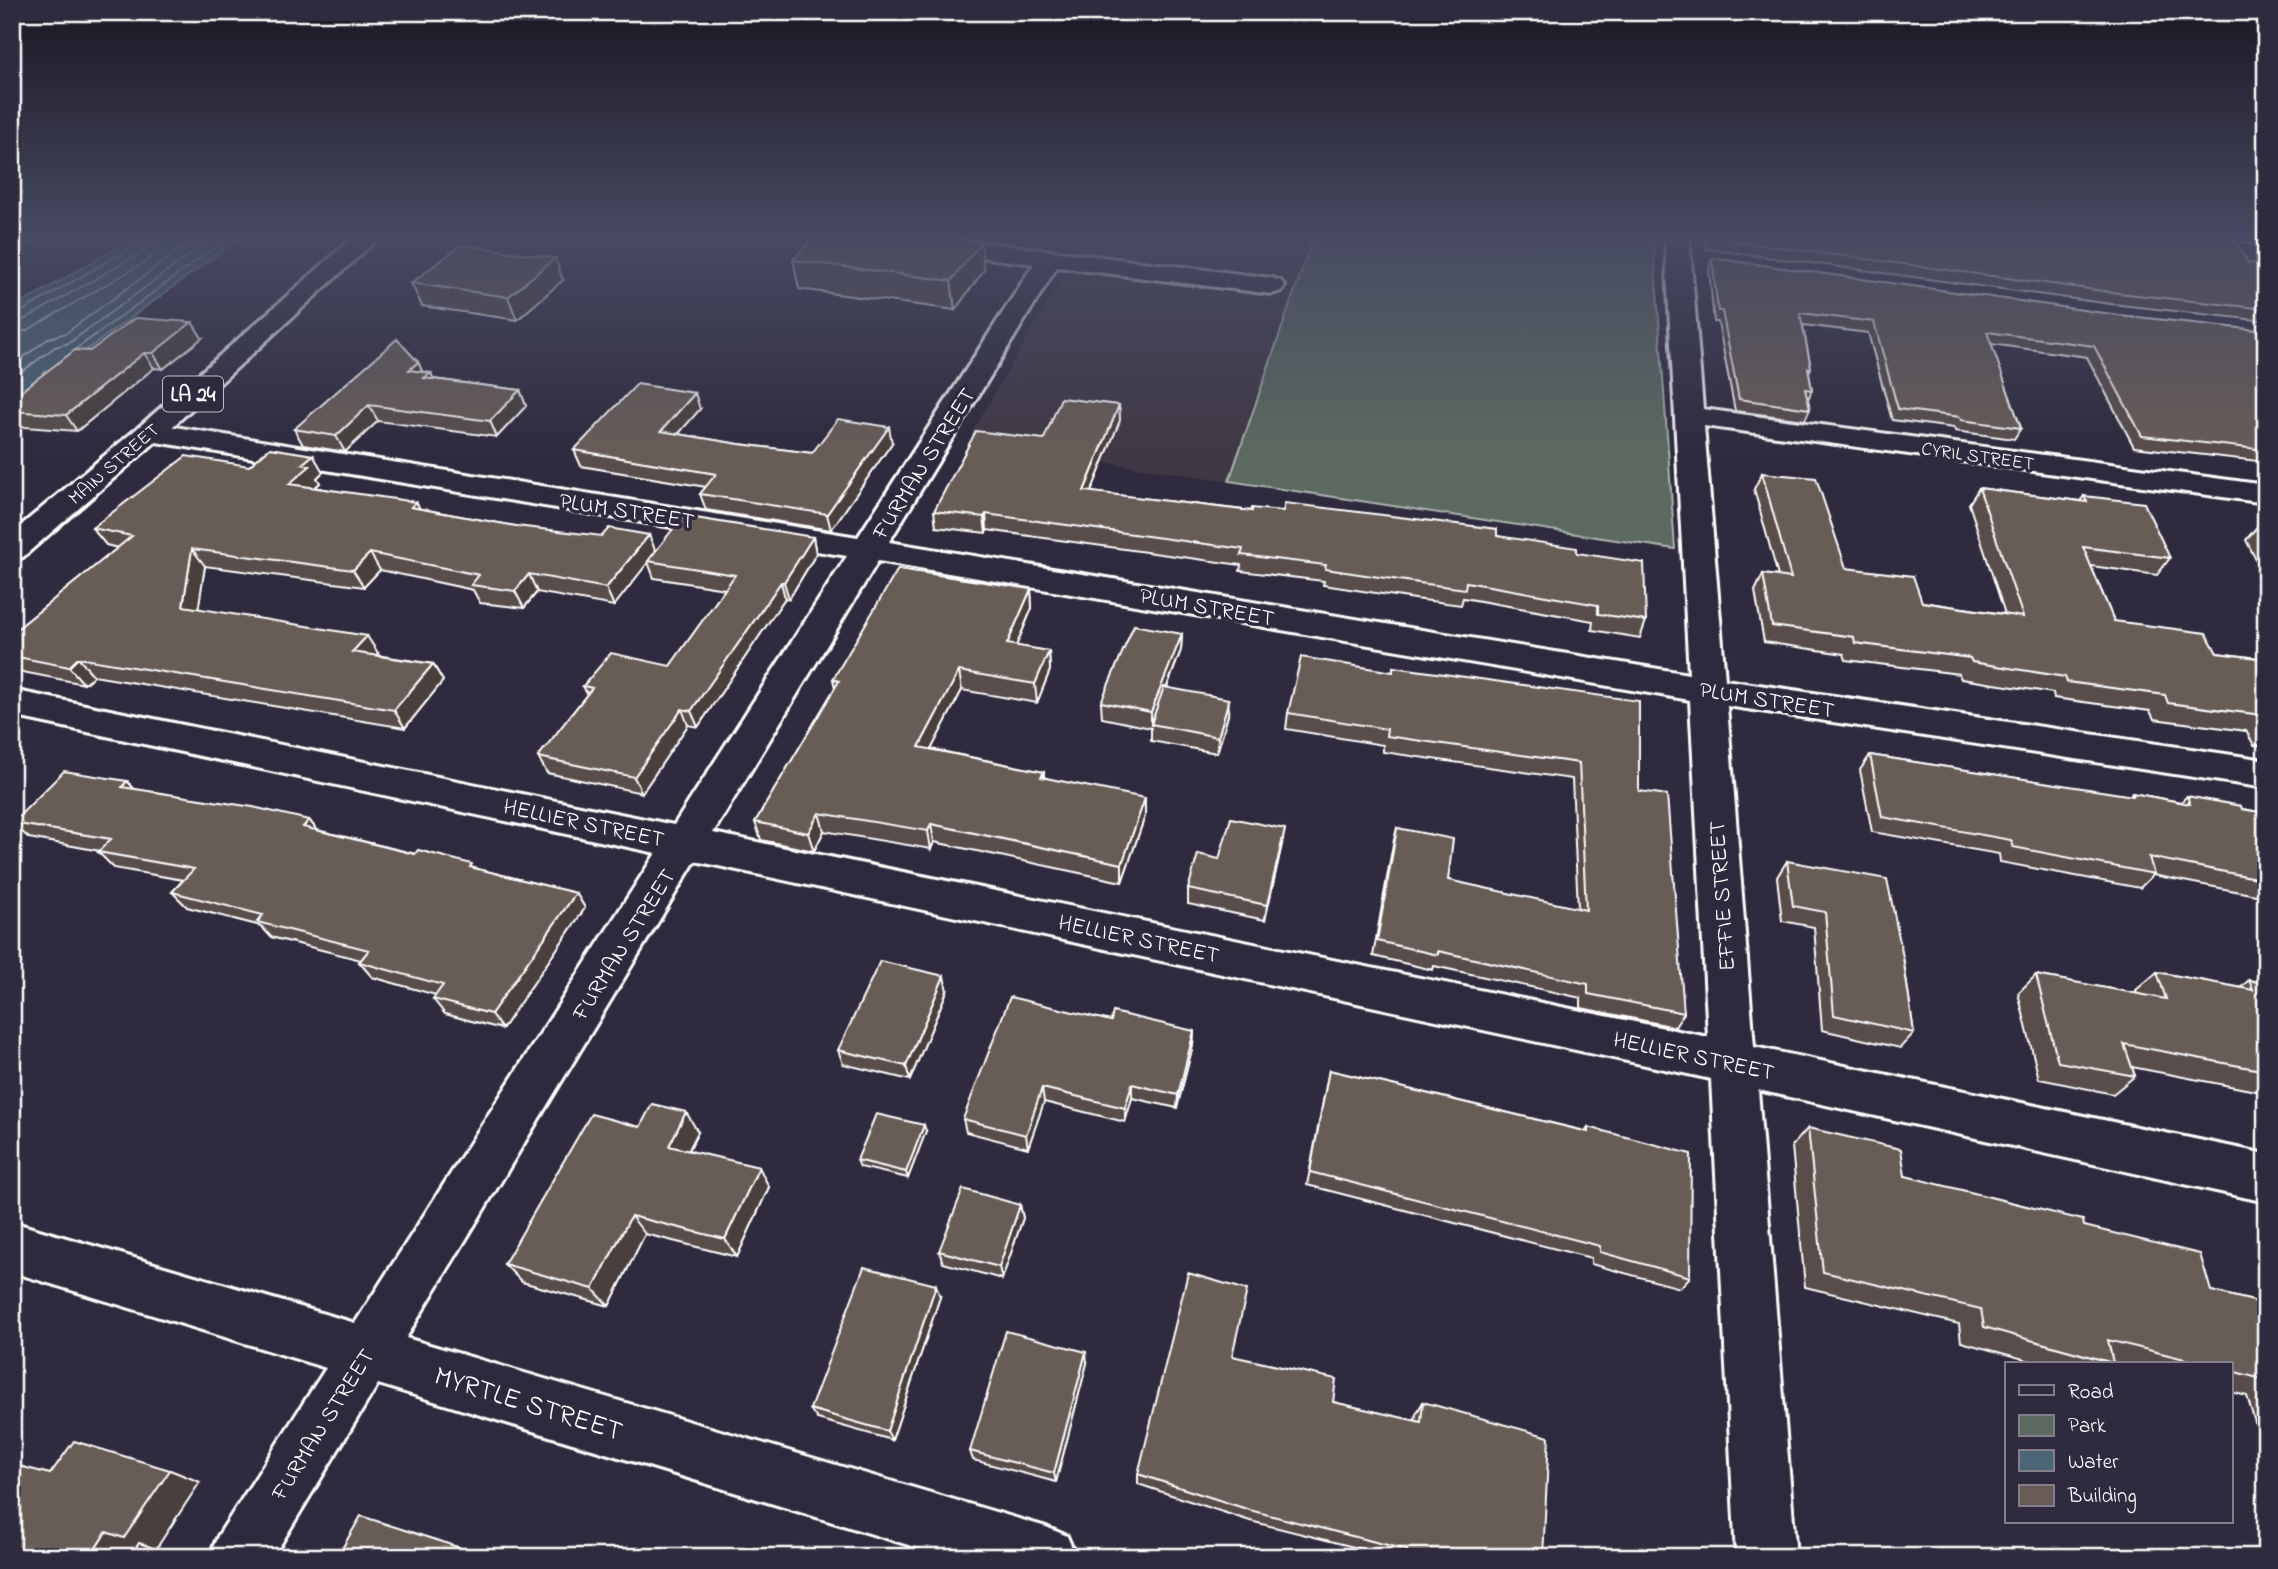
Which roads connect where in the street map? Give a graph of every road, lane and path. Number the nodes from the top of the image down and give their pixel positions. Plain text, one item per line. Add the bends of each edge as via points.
1 (288, 308) edge
2 (1018, 308) edge
3 (1689, 308) edge
4 (1691, 416) junction
5 (150, 432) junction
6 (2266, 494) edge
7 (868, 549) junction
8 (12, 550) edge
9 (1707, 691) junction
10 (12, 702) edge
11 (2266, 774) edge
12 (686, 843) junction
13 (1733, 1063) junction
14 (2266, 1178) edge
15 (12, 1247) edge
16 (367, 1353) junction
17 (239, 1557) edge
18 (1046, 1557) edge
19 (1766, 1557) edge

1 - 5 street, MAIN STREET / LA 24
2 - 7 street, FURMAN STREET
3 - 4 street, EFFIE STREET
4 - 6 street, CYRIL STREET
4 - 9 street, EFFIE STREET
5 - 7 street, PLUM STREET
5 - 8 street, MAIN STREET / LA 24
7 - 9 street, PLUM STREET
7 - 12 street, FURMAN STREET
9 - 11 street, PLUM STREET
9 - 13 street, EFFIE STREET
10 - 12 street, HELLIER STREET
12 - 13 street, HELLIER STREET
12 - 16 street, FURMAN STREET
13 - 14 street, HELLIER STREET
13 - 19 street, EFFIE STREET
15 - 16 street, MYRTLE STREET
16 - 17 street, FURMAN STREET
16 - 18 street, MYRTLE STREET

